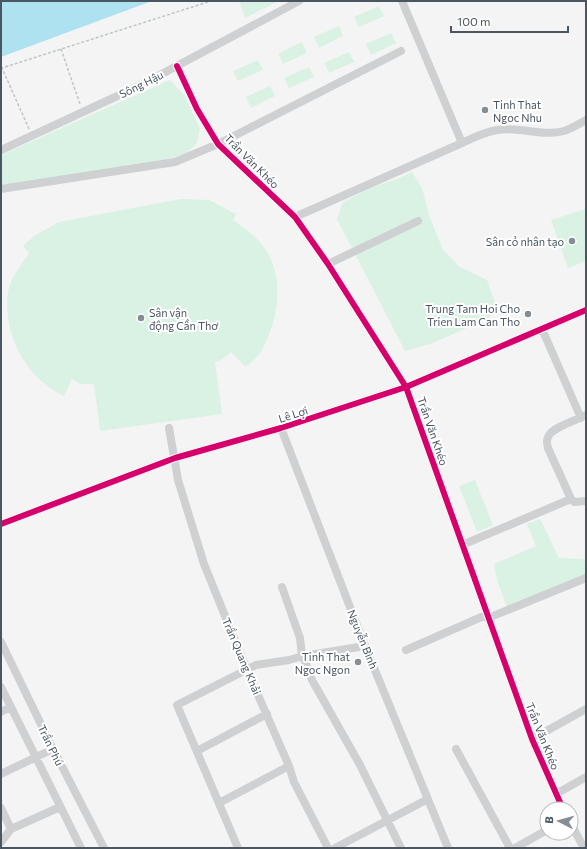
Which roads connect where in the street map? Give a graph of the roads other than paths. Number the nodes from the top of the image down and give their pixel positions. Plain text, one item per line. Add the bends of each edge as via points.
1 (299, 1) edge
2 (402, 1) edge
3 (401, 51) dead end
4 (177, 66) junction
5 (586, 120) edge
6 (462, 143) junction
7 (218, 144) junction
8 (1, 150) edge
9 (1, 189) edge
10 (295, 217) junction
11 (418, 221) dead end
12 (328, 264) junction
13 (586, 310) edge
14 (542, 329) junction
15 (406, 387) junction
16 (584, 416) edge
17 (170, 428) dead end
18 (281, 428) junction
19 (174, 458) junction
20 (571, 499) junction
21 (586, 501) edge
22 (1, 524) edge
23 (462, 545) junction
24 (586, 578) edge
25 (282, 587) dead end
26 (487, 616) junction
27 (1, 642) edge
28 (365, 646) junction
29 (406, 650) dead end
30 (302, 656) junction
31 (247, 670) junction
32 (1, 687) edge
33 (11, 707) junction
34 (586, 709) edge
35 (1, 712) edge
36 (267, 714) junction
37 (532, 739) junction
38 (53, 749) junction
39 (456, 749) dead end
40 (197, 751) junction
41 (35, 757) junction
42 (289, 766) junction
43 (1, 774) edge
44 (586, 777) edge
45 (556, 794) junction
46 (428, 799) junction
47 (559, 801) edge
48 (219, 803) junction
49 (60, 806) junction
50 (1, 808) edge
51 (387, 820) junction
52 (11, 830) junction
53 (539, 834) edge
54 (579, 839) edge
55 (1, 842) edge
56 (81, 848) edge
57 (104, 848) edge
58 (238, 848) edge
59 (328, 848) edge
60 (335, 848) edge
61 (401, 848) edge
62 (448, 848) edge
63 (510, 848) edge
64 (515, 848) edge
65 (584, 848) edge

1 - 4 street, Sông Hậu
2 - 6 street
3 - 7 street
4 - 7 street, Trần Văn Khéo via 197,109
4 - 8 street, Sông Hậu
5 - 6 street via 564,131 552,133 496,130
6 - 10 street
7 - 9 street via 175,162
7 - 10 street, Trần Văn Khéo
10 - 12 street, Trần Văn Khéo
11 - 12 street
12 - 15 street, Trần Văn Khéo
13 - 14 street, Lê Lợi
14 - 15 street, Lê Lợi
14 - 16 street
15 - 18 street, Lê Lợi
15 - 23 street, Trần Văn Khéo
16 - 20 street via 552,431 547,442
17 - 19 street, Trần Quang Khải
18 - 19 street, Lê Lợi
18 - 28 street, Nguyễn Bình
19 - 22 street, Lê Lợi
19 - 31 street, Trần Quang Khải via 178,480 204,564
20 - 21 street via 574,502
20 - 23 street
23 - 26 street, Trần Văn Khéo
24 - 26 street
25 - 30 street via 300,638
26 - 29 street
26 - 37 street, Trần Văn Khéo
27 - 38 street, Trần Phú
28 - 30 street
28 - 46 street, Nguyễn Bình
30 - 31 street
30 - 51 street via 312,680 360,765
31 - 36 street, Trần Quang Khải
31 - 40 street via 177,705
32 - 33 street, Trần Phú
33 - 35 street
33 - 41 street, Trần Phú
34 - 37 street
36 - 40 street
36 - 42 street, Trần Quang Khải
37 - 45 street, Trần Văn Khéo
38 - 41 street
38 - 57 street, Trần Phú
39 - 63 street
40 - 48 street
41 - 43 street
41 - 49 street, Trần Phú
42 - 48 street
42 - 59 street, Trần Quang Khải via 294,782
44 - 45 street
45 - 47 street, Trần Văn Khéo
46 - 51 street
46 - 62 street, Nguyễn Bình
48 - 58 street
49 - 52 street
49 - 56 street, Trần Phú
50 - 52 street
51 - 60 street
51 - 61 street
52 - 55 street
53 - 64 street
54 - 65 street

